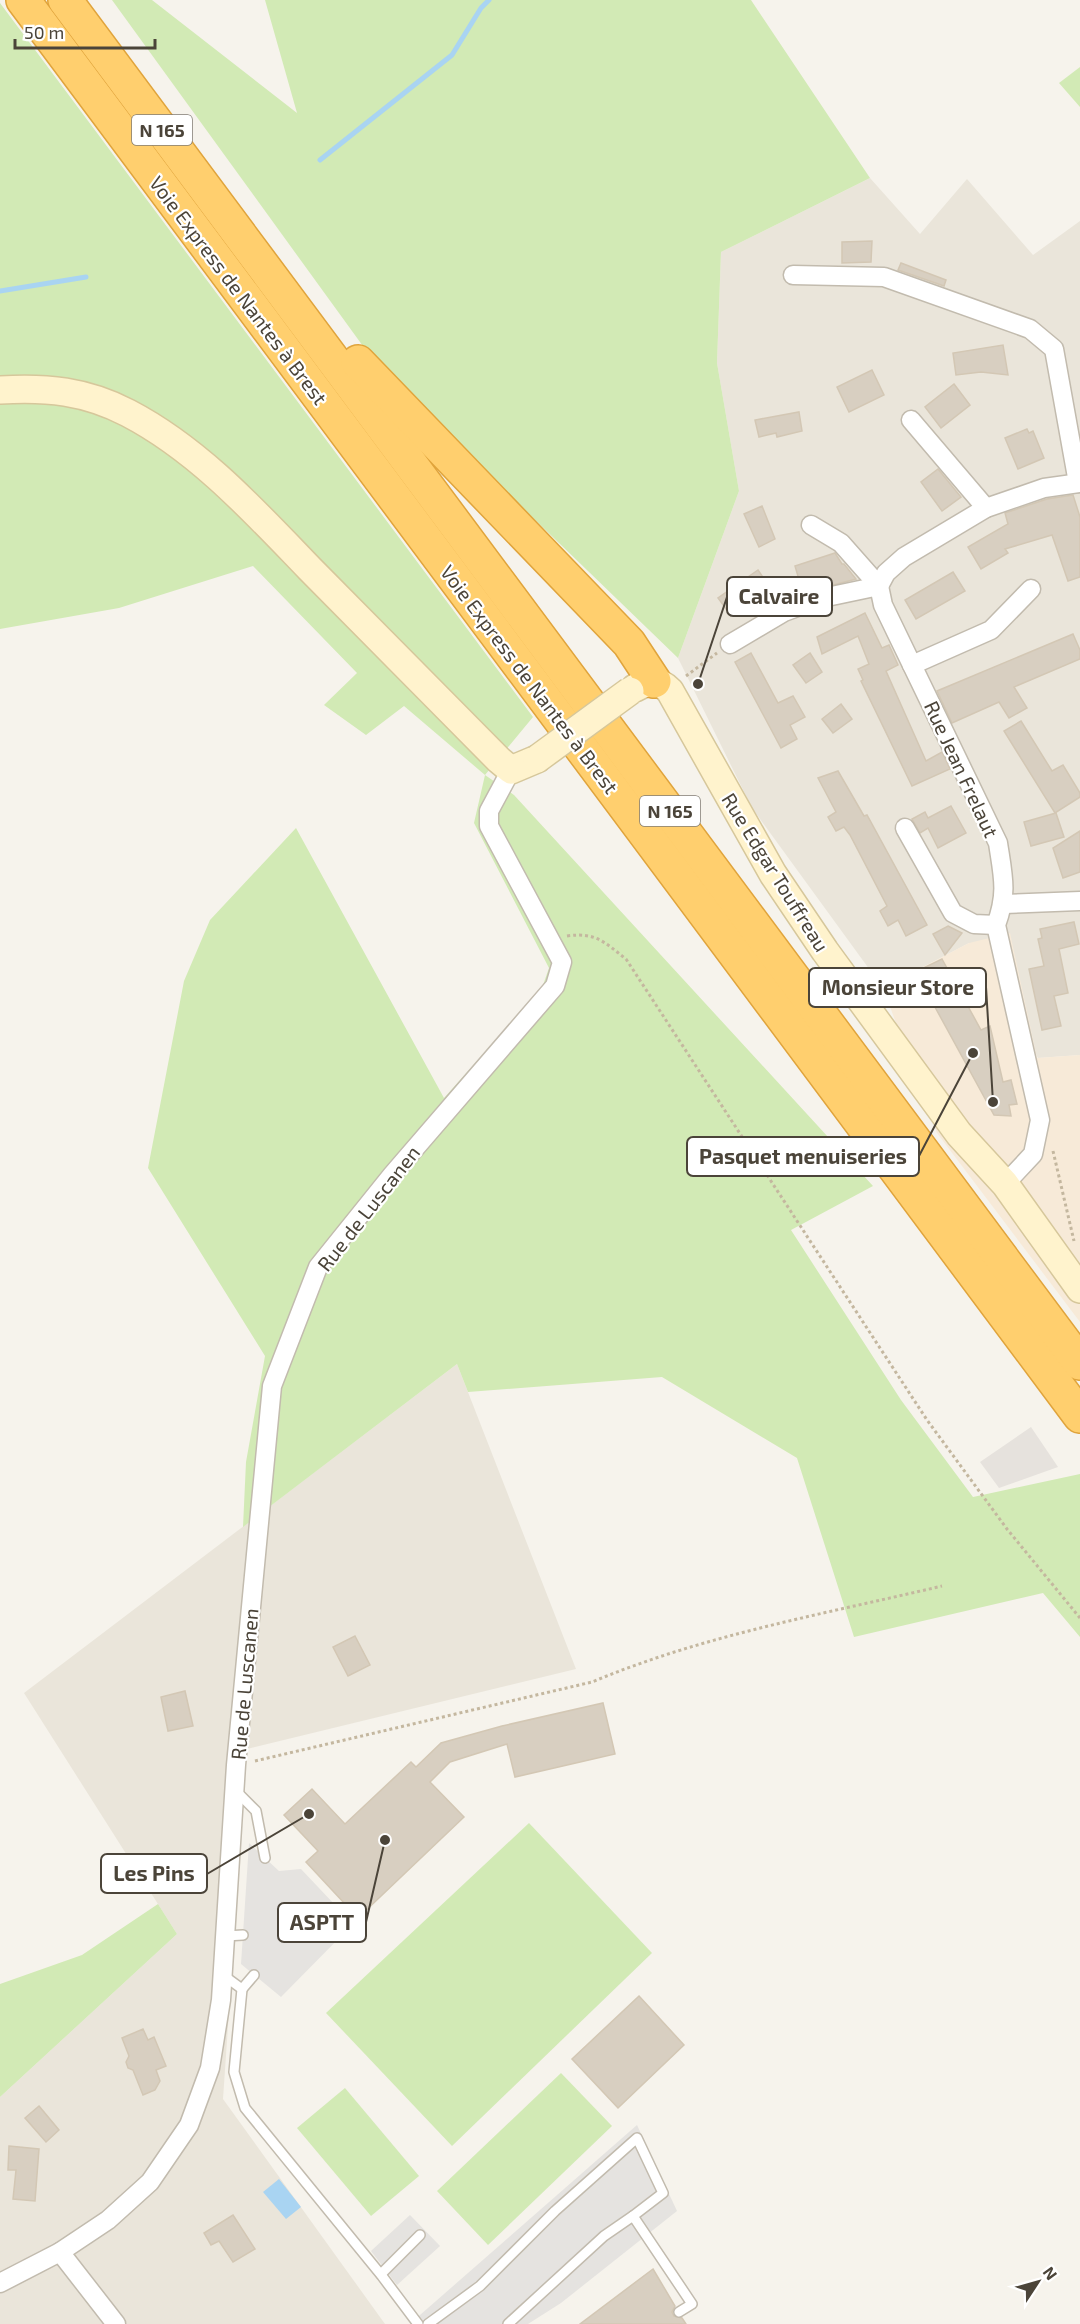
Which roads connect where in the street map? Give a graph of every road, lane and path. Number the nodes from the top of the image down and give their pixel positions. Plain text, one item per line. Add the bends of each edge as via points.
1 (23, 0) edge
2 (65, 0) edge
3 (259, 259) junction
4 (793, 275) dead end
5 (0, 390) edge
6 (911, 420) dead end
7 (1079, 483) edge
8 (986, 508) junction
9 (811, 525) dead end
10 (879, 586) junction
11 (1031, 589) dead end
12 (730, 644) joint
13 (912, 665) junction
14 (650, 686) junction
15 (511, 770) junction
16 (905, 828) dead end
17 (1080, 901) edge
18 (1004, 904) junction
19 (996, 925) junction
20 (550, 939) junction
21 (1040, 1120) junction
22 (1005, 1184) junction
23 (1074, 1243) dead end
24 (1080, 1289) edge
25 (1080, 1363) edge
26 (1080, 1416) edge
27 (942, 1586) dead end
28 (1080, 1618) edge
29 (236, 1765) junction
30 (234, 1789) junction
31 (265, 1858) dead end
32 (254, 1975) dead end
33 (223, 1976) junction
34 (242, 1989) junction
35 (633, 2216) junction
36 (420, 2235) dead end
37 (60, 2252) junction
38 (381, 2274) junction
39 (0, 2283) edge
40 (679, 2312) dead end
41 (116, 2324) edge
42 (418, 2324) edge
43 (428, 2324) edge
44 (508, 2324) edge

1 - 26 highway, Voie Express de Nantes à Brest / N 165
2 - 3 highway, Voie Express de Nantes à Brest / N 165
3 - 14 highway via 292,280 353,358 629,643
3 - 25 highway, Voie Express de Nantes à Brest / N 165
4 - 7 street via 884,278 1030,329 1054,349
5 - 15 street via 54,389 94,399 128,413 187,451 239,496
6 - 8 street
7 - 8 street via 1044,488
8 - 10 street via 904,557 886,573
9 - 10 street, Rue Jean Frelaut via 841,543
10 - 12 street via 822,598 784,612
10 - 13 street, Rue Jean Frelaut via 883,605
11 - 13 street via 991,630
12 - 14 path via 681,680
13 - 18 street, Rue Jean Frelaut via 998,843
14 - 15 street, bridge via 537,759
14 - 22 street, Rue Edgar Touffreau via 825,951 959,1134
15 - 20 street, Rue de Luscanen via 489,811 489,826
16 - 19 street via 953,913 974,924
17 - 18 street
18 - 19 street, Rue Jean Frelaut
19 - 21 street
20 - 28 path via 584,933 600,938 626,959 927,1420 1007,1529
20 - 29 street, Rue de Luscanen via 562,962 555,986 392,1174 318,1267 272,1386
21 - 22 street via 1033,1154
21 - 23 path via 1053,1148
22 - 24 street, Rue Edgar Touffreau
27 - 29 path via 703,1642 592,1682
29 - 30 street, Rue de Luscanen
30 - 31 lane via 255,1810
30 - 33 street, Rue de Luscanen via 234,1935
32 - 34 lane
33 - 34 lane
33 - 37 street, Rue de Luscanen via 210,2068 189,2126 150,2182 108,2220
34 - 38 lane via 234,2072 245,2108
35 - 40 lane via 692,2304
35 - 43 lane via 663,2193 636,2138 480,2286
35 - 44 lane via 604,2236
36 - 38 lane
37 - 39 street, Rue de Luscanen
37 - 41 street
38 - 42 lane

